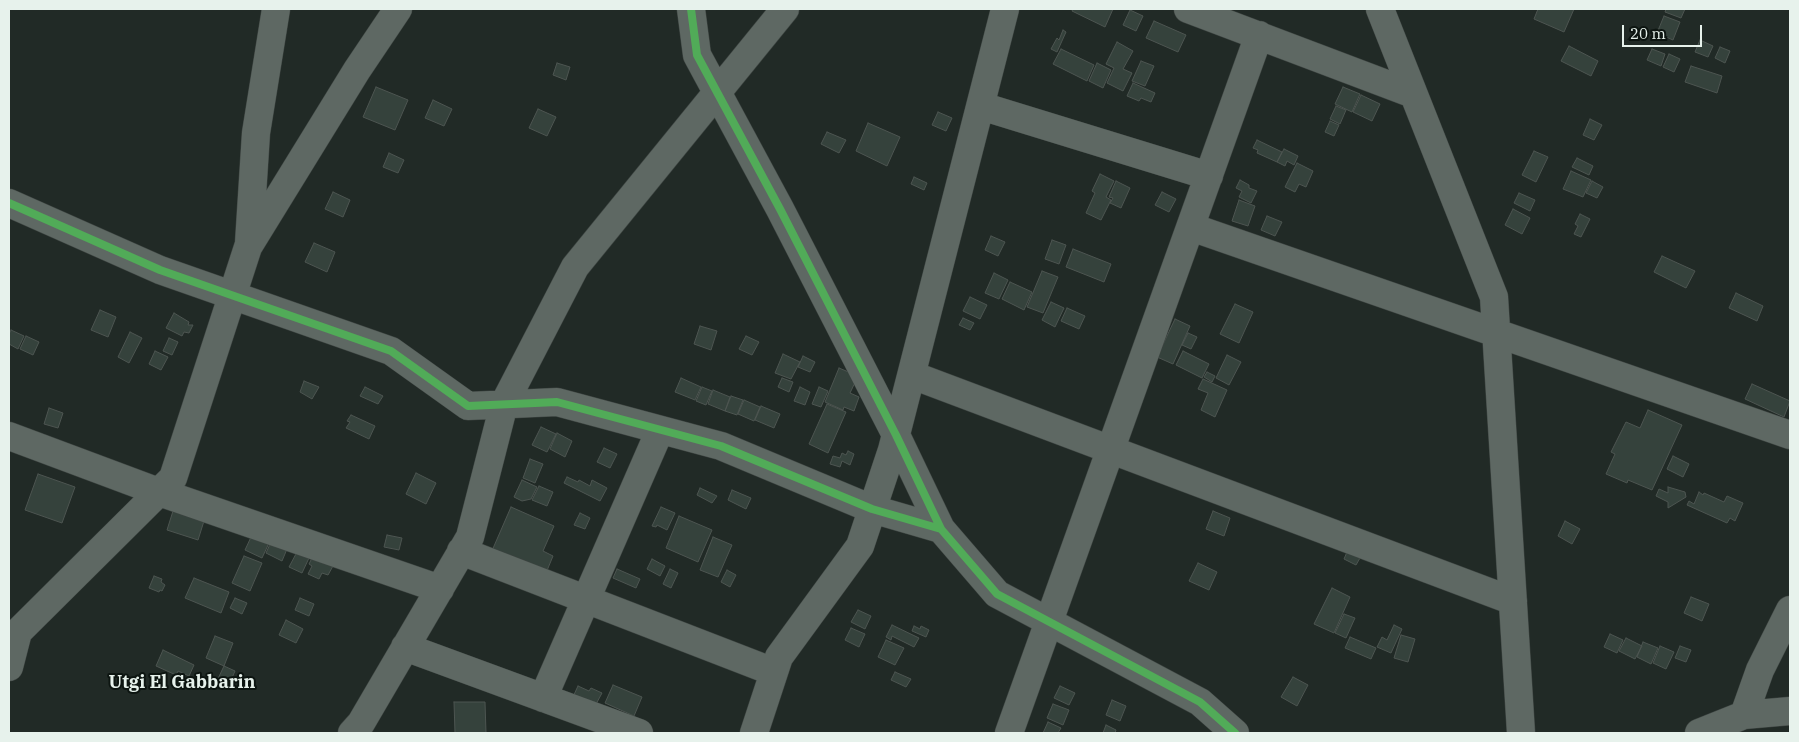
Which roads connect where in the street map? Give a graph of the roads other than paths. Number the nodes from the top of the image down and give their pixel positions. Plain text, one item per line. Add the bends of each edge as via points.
1 (276, 9) edge
2 (398, 9) edge
3 (691, 9) edge
4 (786, 9) edge
5 (1005, 9) edge
6 (1188, 9) edge
7 (1380, 9) edge
8 (1259, 35) junction
9 (717, 92) junction
10 (1414, 94) junction
11 (981, 106) junction
12 (1209, 176) junction
13 (9, 203) edge
14 (1191, 227) junction
15 (248, 246) junction
16 (232, 296) junction
17 (1496, 333) junction
18 (912, 374) junction
19 (504, 404) junction
20 (660, 430) junction
21 (896, 435) junction
22 (1790, 435) edge
23 (9, 436) edge
24 (1111, 450) junction
25 (159, 492) junction
26 (872, 509) junction
27 (941, 529) junction
28 (462, 552) junction
29 (440, 589) junction
30 (586, 599) junction
31 (1513, 601) junction
32 (1790, 610) edge
33 (1049, 622) junction
34 (14, 634) edge
35 (406, 647) junction
36 (9, 667) edge
37 (774, 672) junction
38 (543, 698) junction
39 (1790, 712) edge
40 (1744, 715) junction
41 (352, 733) edge
42 (639, 733) edge
43 (754, 733) edge
44 (1009, 733) edge
45 (1235, 733) edge
46 (1521, 733) edge
47 (1699, 733) edge
48 (1775, 733) edge

1 - 15 street via 256,133
2 - 15 street
3 - 9 street via 697,55
4 - 9 street
5 - 11 street
6 - 8 street
7 - 10 street
8 - 10 street
8 - 12 street
9 - 19 street via 575,267
9 - 21 street
10 - 17 street via 1494,297
11 - 12 street
11 - 18 street
12 - 14 street
13 - 16 street via 160,270
14 - 17 street
14 - 24 street
15 - 16 street
16 - 19 street via 391,351 468,406
16 - 25 street via 173,478
17 - 22 street
17 - 31 street
18 - 21 street
18 - 24 street
19 - 20 street via 557,402
19 - 28 street via 470,537
20 - 26 street via 721,446
20 - 30 street
21 - 26 street
21 - 27 street
23 - 25 street
24 - 31 street
24 - 33 street
25 - 29 street
25 - 34 street
26 - 27 street
26 - 37 street via 860,546 778,657
27 - 33 street via 997,594
28 - 29 street
28 - 30 street
29 - 35 street
30 - 37 street
30 - 38 street
31 - 46 street
32 - 40 street via 1760,670
33 - 44 street
33 - 45 street via 1200,702
34 - 36 street
35 - 38 street
35 - 41 street
37 - 43 street
38 - 42 street
39 - 40 street
39 - 48 street
40 - 47 street

